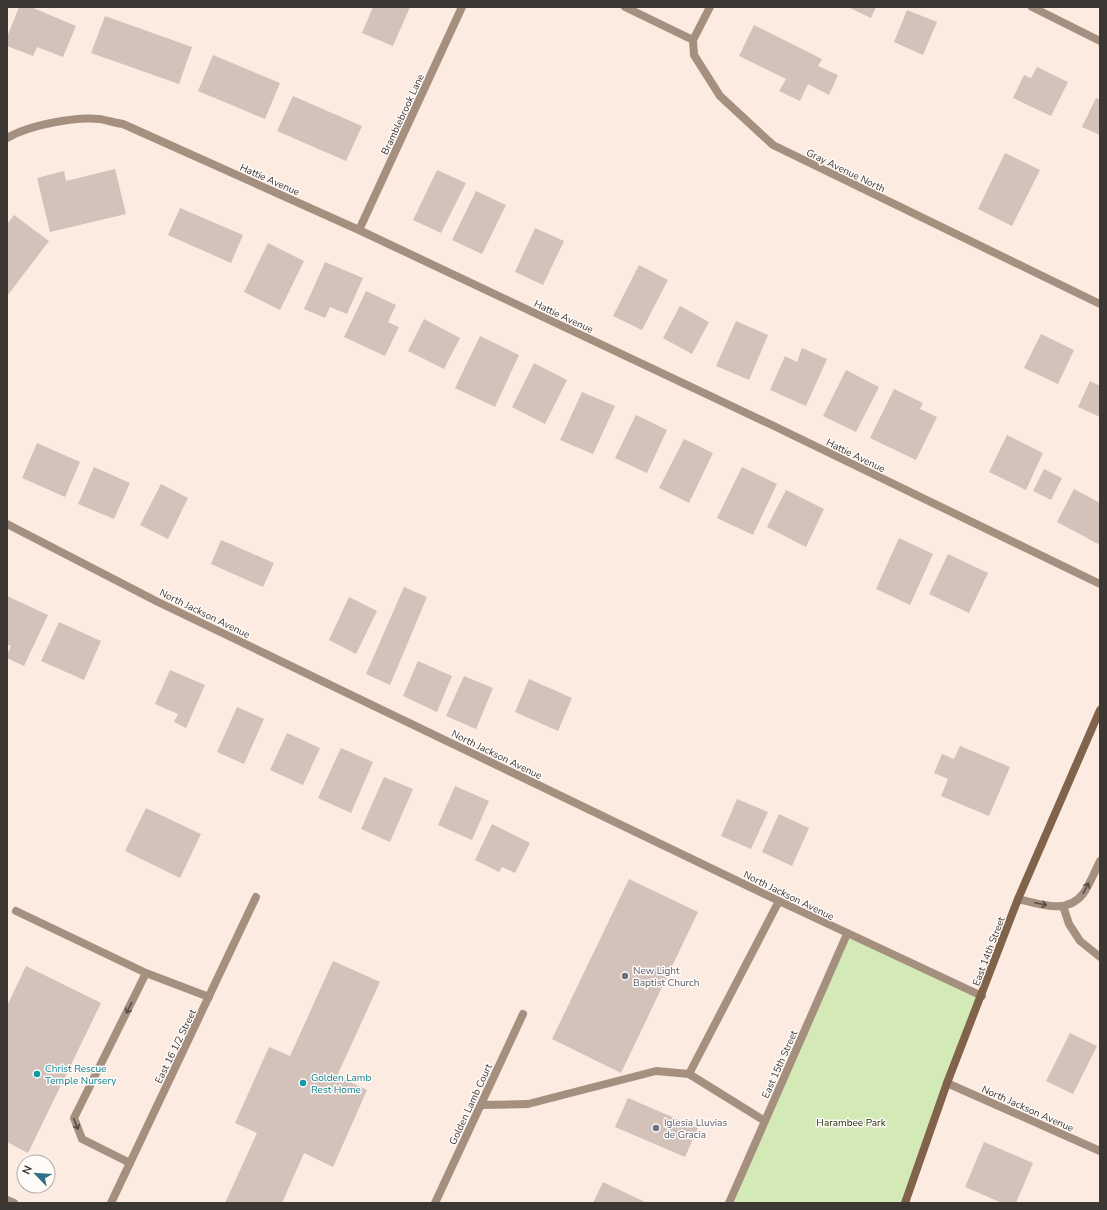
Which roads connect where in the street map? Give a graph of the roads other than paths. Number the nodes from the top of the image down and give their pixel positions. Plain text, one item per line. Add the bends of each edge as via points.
1 (462, 7) edge
2 (625, 7) edge
3 (710, 7) edge
4 (1032, 7) edge
5 (693, 40) junction
6 (1100, 41) edge
7 (7, 138) edge
8 (359, 230) junction
9 (1100, 304) edge
10 (7, 524) edge
11 (1100, 584) edge
12 (1100, 710) edge
13 (1100, 861) edge
14 (256, 897) dead end
15 (1018, 899) junction
16 (779, 901) junction
17 (1063, 906) junction
18 (16, 911) dead end
19 (847, 934) junction
20 (1100, 957) edge
21 (146, 972) junction
22 (982, 996) junction
23 (209, 997) junction
24 (523, 1014) dead end
25 (689, 1074) junction
26 (947, 1083) junction
27 (481, 1105) junction
28 (765, 1121) junction
29 (1100, 1151) edge
30 (130, 1163) junction
31 (7, 1200) edge
32 (14, 1203) edge
33 (111, 1203) edge
34 (436, 1203) edge
35 (729, 1203) edge
36 (905, 1203) edge

1 - 8 street, Bramblebrook Lane
2 - 5 street
3 - 5 street
4 - 6 street
5 - 9 street, Gray Avenue North via 694,55 720,96 773,146
7 - 8 street, Hattie Avenue via 15,133 73,120 98,119 123,124
8 - 11 street, Hattie Avenue
10 - 16 street, North Jackson Avenue via 172,608
12 - 15 main road, East 14th Street
17 -> 13 street via 1069,905 1082,894
14 - 23 street, East 16 1/2 Street
15 -> 17 street
15 - 22 main road, East 14th Street
16 - 19 street, North Jackson Avenue
16 - 25 street
17 - 20 street via 1069,924 1080,941
18 - 21 street
19 - 22 street, North Jackson Avenue
19 - 28 street, East 15th Street
21 - 23 street
21 -> 30 street via 74,1118 82,1139
22 - 26 main road, East 14th Street
23 - 30 street, East 16 1/2 Street
24 - 27 street, Golden Lamb Court
25 - 27 street via 656,1071 528,1104
25 - 28 street
26 - 29 street, North Jackson Avenue
26 - 36 main road, East 14th Street
27 - 34 street, Golden Lamb Court
28 - 35 street, East 15th Street
30 - 33 street, East 16 1/2 Street
31 - 32 street

